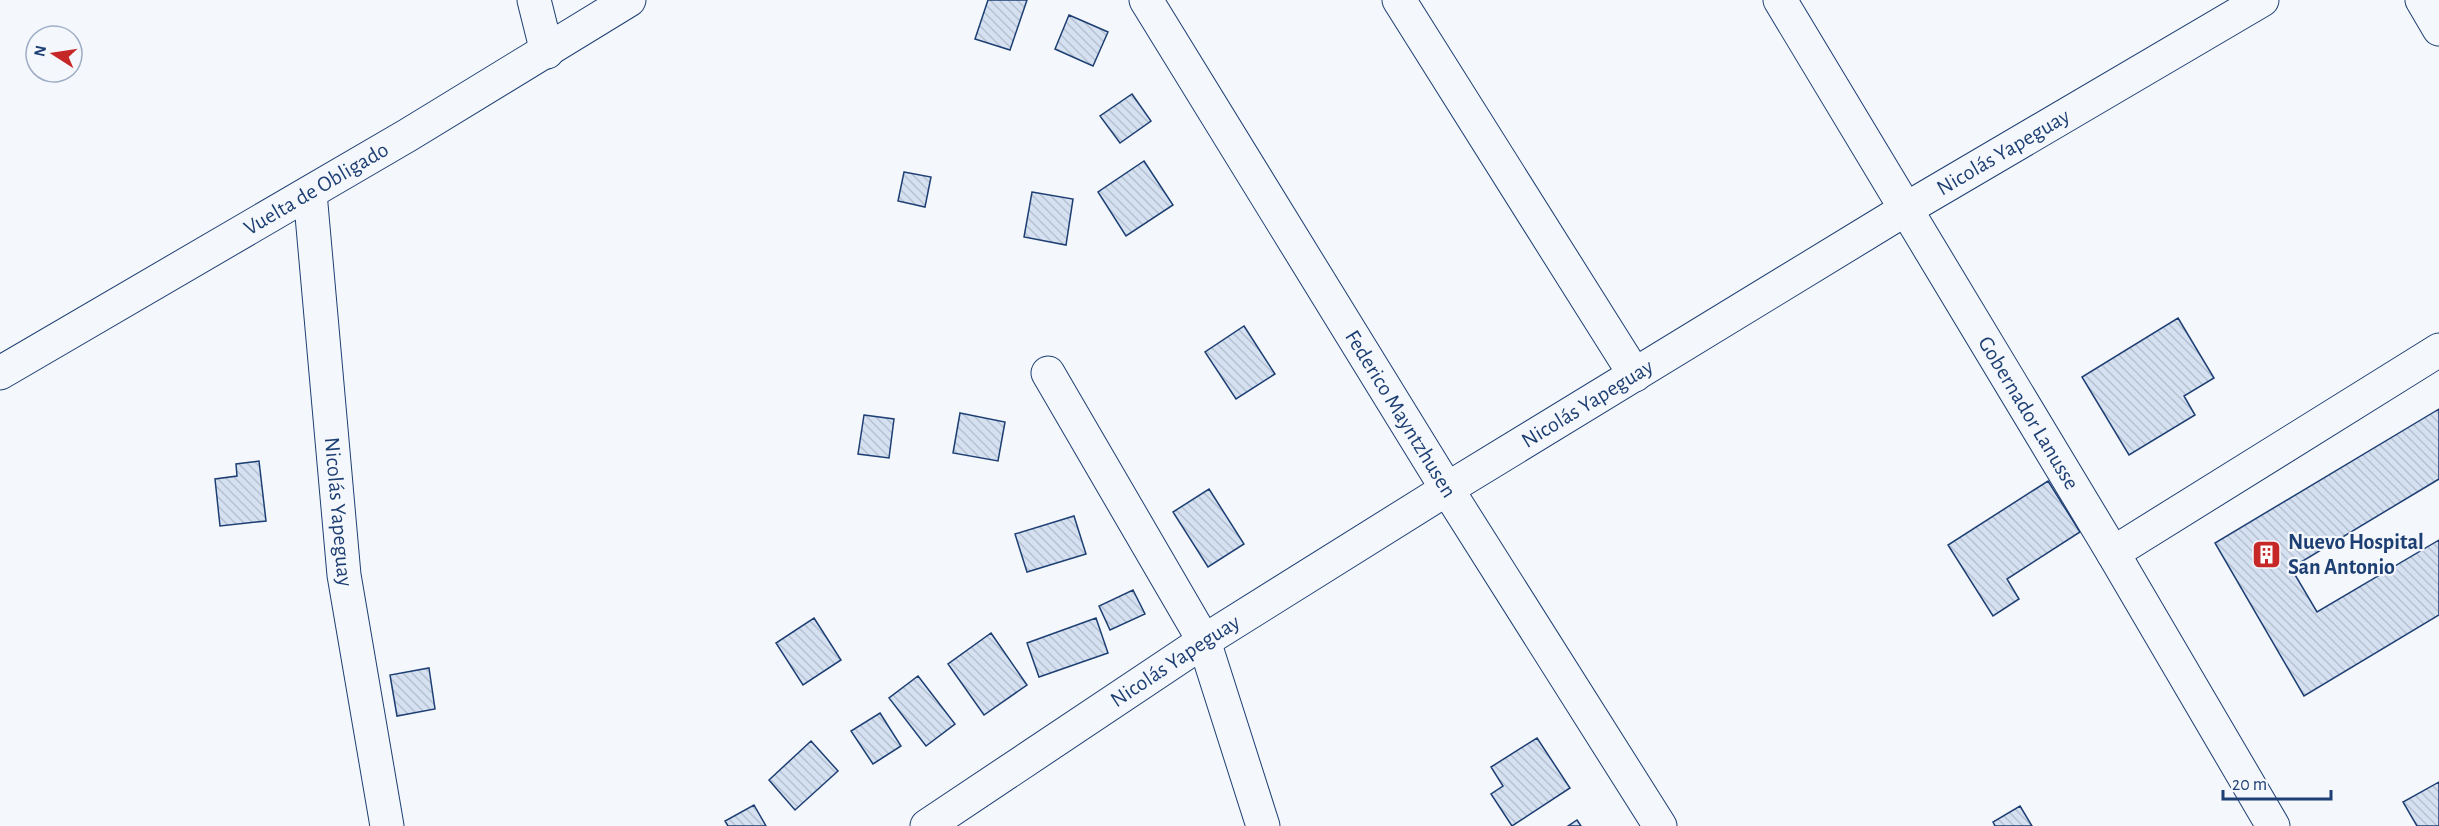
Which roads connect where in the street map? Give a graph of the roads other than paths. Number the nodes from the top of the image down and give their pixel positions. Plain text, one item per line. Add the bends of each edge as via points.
1 (534, 0) edge
2 (629, 0) edge
3 (1146, 0) edge
4 (1399, 0) edge
5 (1780, 0) edge
6 (2262, 0) edge
7 (2422, 0) edge
8 (2439, 29) edge
9 (547, 52) junction
10 (310, 193) junction
11 (1906, 209) junction
12 (2439, 350) edge
13 (0, 373) edge
14 (1048, 373) dead end
15 (1635, 375) junction
16 (1447, 489) junction
17 (2113, 553) junction
18 (1204, 642) junction
19 (387, 826) edge
20 (927, 826) edge
21 (1263, 826) edge
22 (1660, 826) edge
23 (2273, 826) edge

1 - 9 street
2 - 9 street, Vuelta de Obligado
3 - 16 street, Federico Mayntzhusen
4 - 15 street
5 - 11 street, Gobernador Lanusse
6 - 11 street, Nicolás Yapeguay
7 - 8 street
9 - 10 street, Vuelta de Obligado
10 - 13 street, Vuelta de Obligado
10 - 19 street, Nicolás Yapeguay via 344,575
11 - 15 street, Nicolás Yapeguay
11 - 17 street, Gobernador Lanusse
12 - 17 street
14 - 18 street
15 - 16 street, Nicolás Yapeguay
16 - 18 street, Nicolás Yapeguay
16 - 22 street, Federico Mayntzhusen
17 - 23 street, Gobernador Lanusse
18 - 20 street, Nicolás Yapeguay
18 - 21 street

